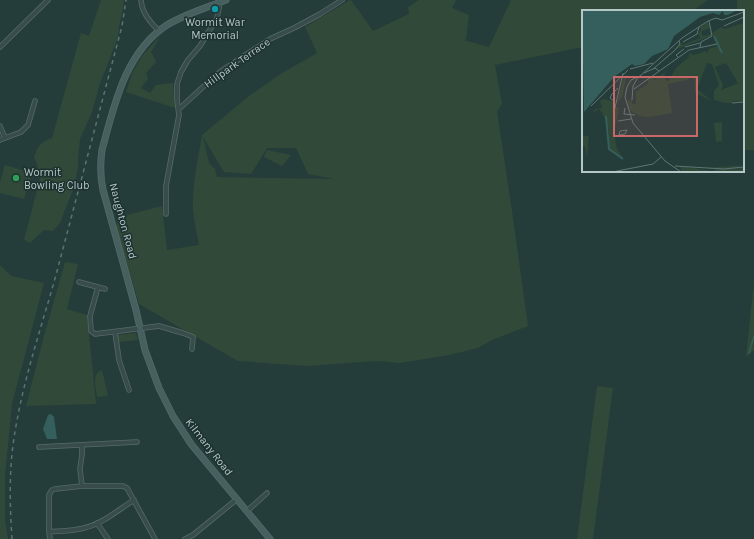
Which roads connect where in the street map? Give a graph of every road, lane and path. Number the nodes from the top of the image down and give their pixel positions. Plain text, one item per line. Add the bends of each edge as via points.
1 (48, 0) edge
2 (141, 0) edge
3 (226, 0) edge
4 (342, 0) edge
5 (219, 3) junction
6 (159, 31) junction
7 (0, 47) edge
8 (35, 101) dead end
9 (179, 109) junction
10 (0, 126) edge
11 (5, 138) junction
12 (0, 140) edge
13 (166, 214) dead end
14 (79, 282) dead end
15 (98, 287) junction
16 (105, 289) dead end
17 (115, 332) junction
18 (141, 332) junction
19 (192, 349) dead end
20 (128, 390) dead end
21 (137, 442) dead end
22 (82, 445) junction
23 (39, 447) dead end
24 (82, 486) junction
25 (267, 493) dead end
26 (237, 499) junction
27 (134, 500) junction
28 (247, 511) junction
29 (97, 523) junction
30 (49, 532) junction
31 (50, 539) edge
32 (108, 539) edge
33 (155, 539) edge
34 (185, 539) edge
35 (270, 539) edge

1 - 7 street
2 - 6 street via 146,17
3 - 5 main road, Naughton Road
4 - 9 street, Hillpark Terrace via 296,28 270,39 221,71
5 - 6 main road, Naughton Road via 181,17
5 - 9 street via 217,18 181,72 177,84
6 - 18 main road, Naughton Road via 132,63 114,108 101,158 103,190
8 - 11 street via 28,125 21,132
9 - 13 street via 166,186
10 - 11 street
11 - 12 street
14 - 15 street
15 - 16 street
15 - 17 street via 90,316 91,331 95,334
17 - 18 street
17 - 20 street via 119,360
18 - 19 street via 159,326 183,333 193,338
18 - 26 main road, Kilmany Road via 154,375 173,416 191,444
21 - 22 street
22 - 23 street
22 - 24 street
24 - 27 street via 126,486
24 - 30 street via 55,489 51,492
25 - 28 street
26 - 28 main road, Kilmany Road
26 - 34 street
27 - 29 street
27 - 33 street
28 - 35 main road, Kilmany Road
29 - 30 street via 83,529
29 - 32 street
30 - 31 street

